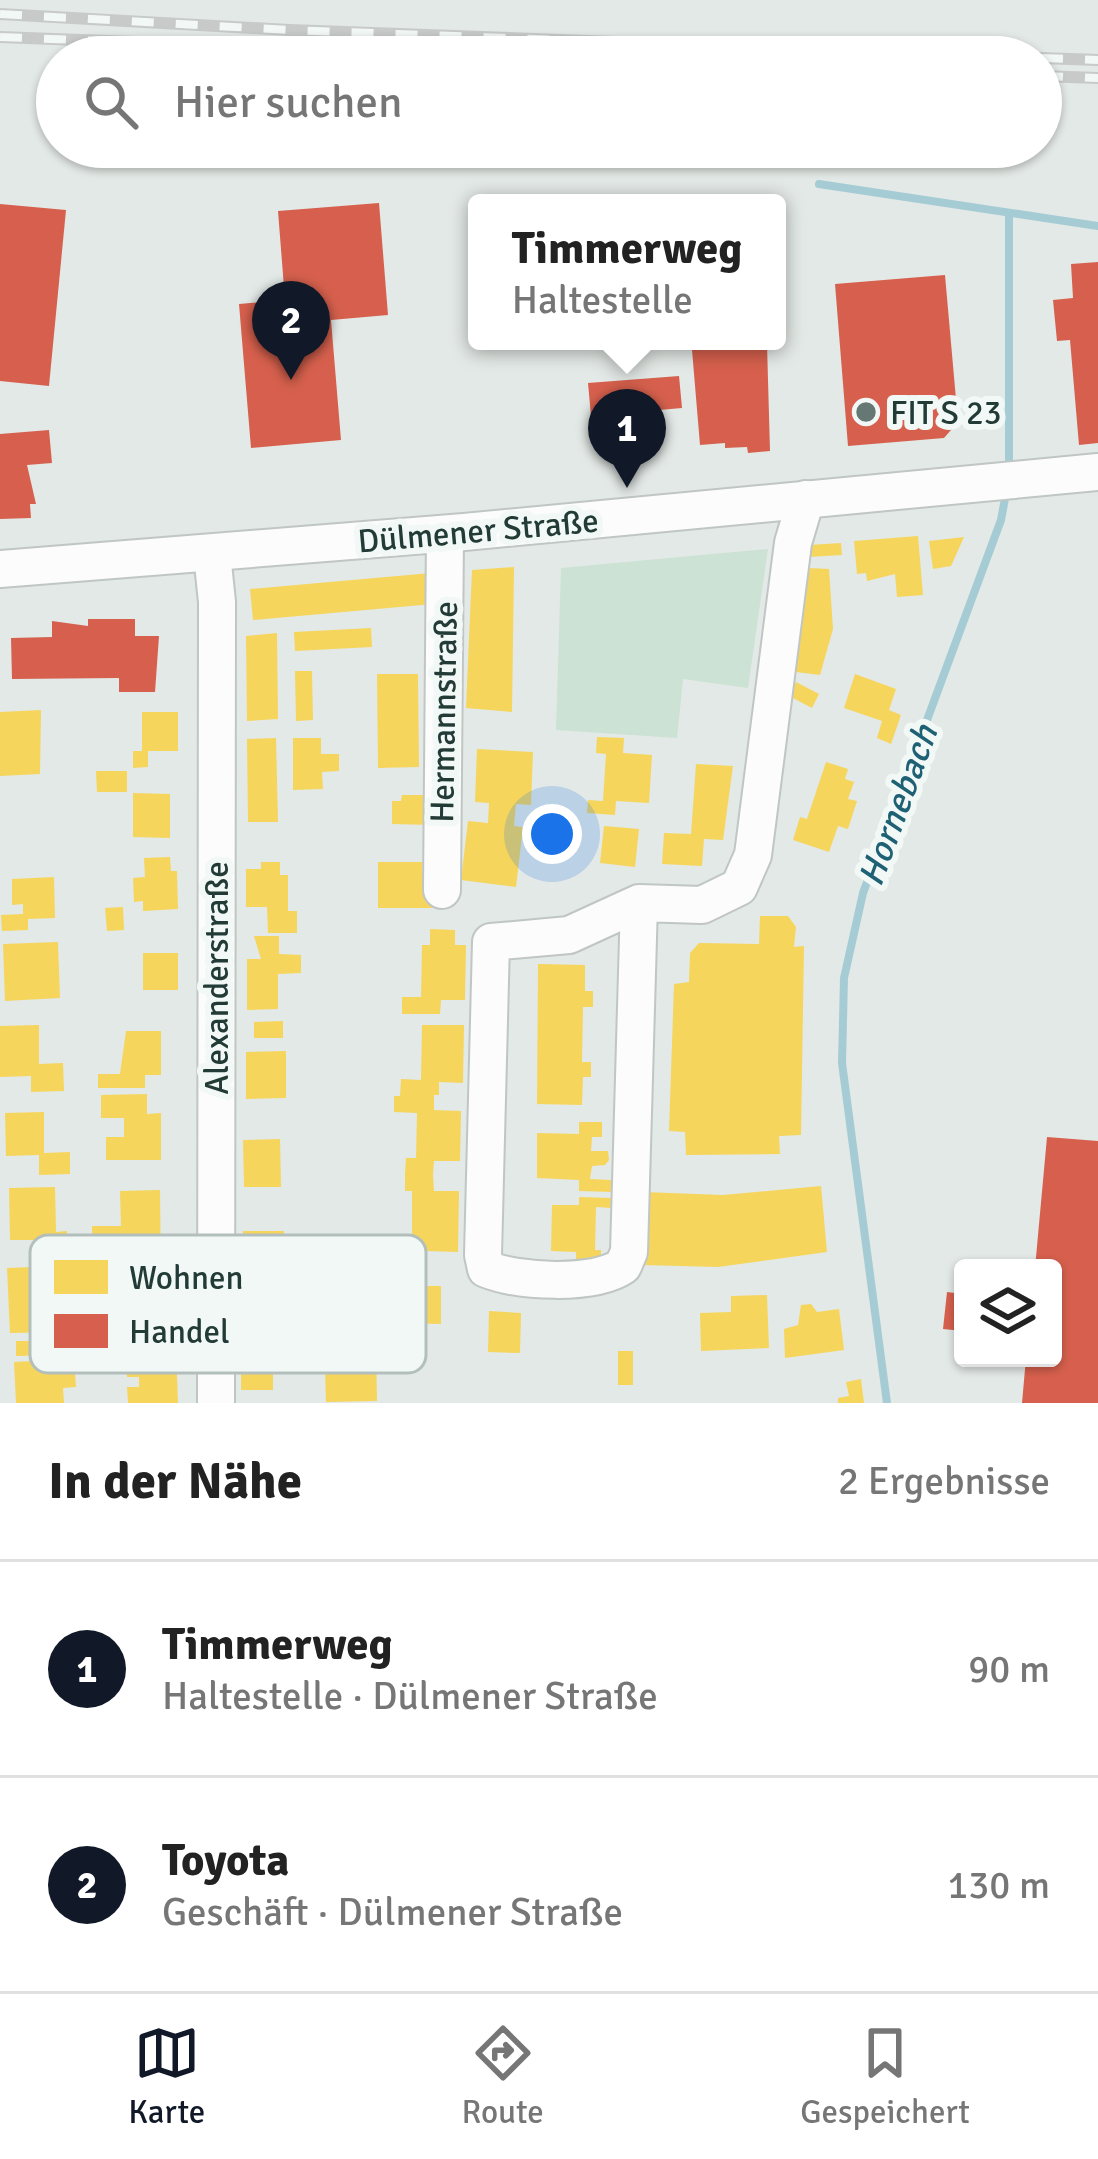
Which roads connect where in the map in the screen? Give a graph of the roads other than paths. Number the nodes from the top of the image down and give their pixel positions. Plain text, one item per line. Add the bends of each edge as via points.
1 (1098, 472) edge
2 (806, 500) junction
3 (445, 534) junction
4 (212, 554) junction
5 (0, 569) edge
6 (442, 890) dead end
7 (639, 903) junction
8 (216, 1235) edge
9 (216, 1373) edge
10 (216, 1403) edge

1 - 2 street, Dülmener Straße
2 - 3 street, Dülmener Straße
2 - 7 street via 793,543 753,855 739,887 723,899
3 - 4 street, Dülmener Straße
3 - 6 street, Hermannstraße
4 - 5 street, Dülmener Straße
4 - 8 street, Alexanderstraße
7 - 7 street via 631,1237 623,1266 599,1276 486,1269 491,942 569,935
9 - 10 street, Alexanderstraße

